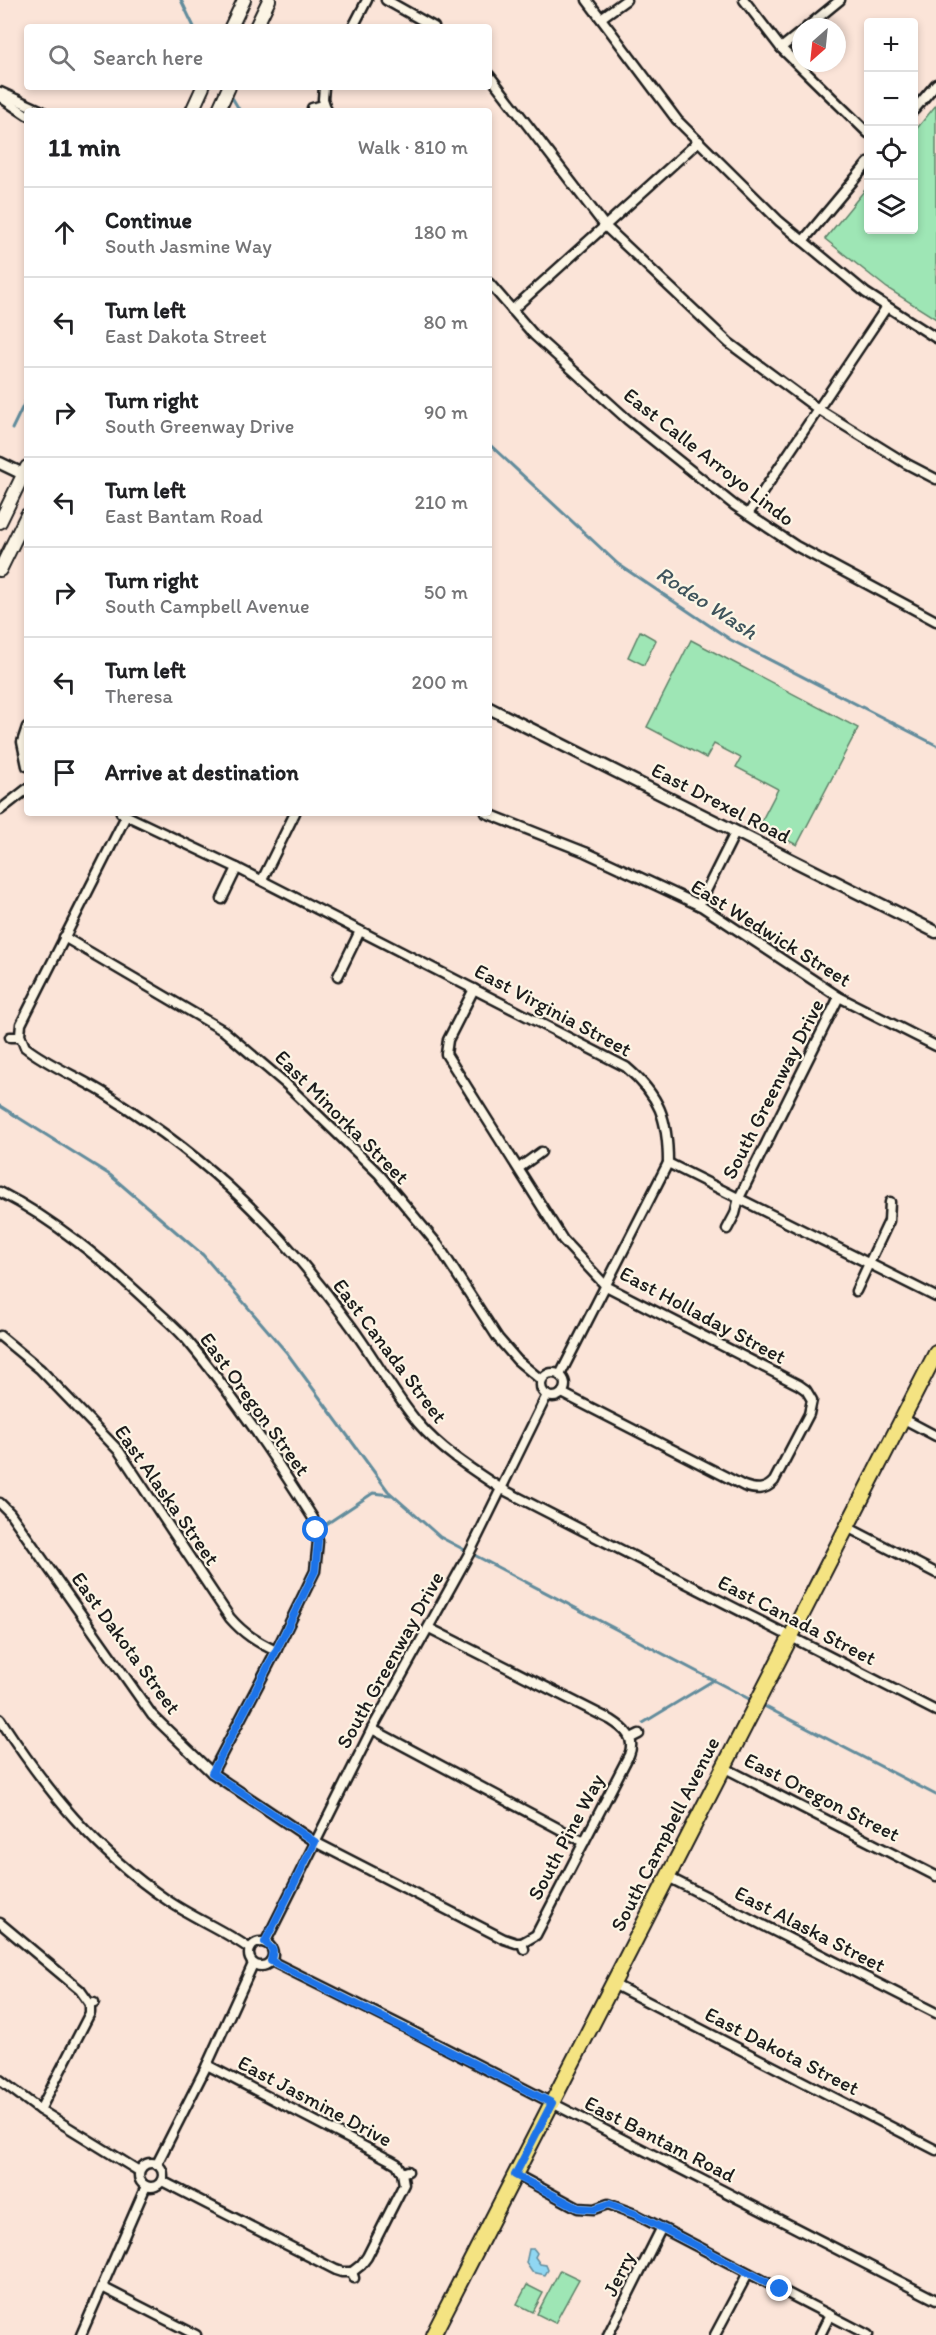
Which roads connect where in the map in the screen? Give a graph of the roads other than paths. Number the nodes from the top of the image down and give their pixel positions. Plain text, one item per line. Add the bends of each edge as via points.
1 (244, 0) edge
2 (269, 0) edge
3 (367, 0) edge
4 (386, 0) edge
5 (587, 0) edge
6 (626, 0) edge
7 (744, 0) edge
8 (840, 0) edge
9 (601, 18) junction
10 (818, 18) edge
11 (232, 24) edge
12 (257, 24) edge
13 (355, 24) edge
14 (429, 24) edge
15 (792, 39) edge
16 (781, 48) junction
17 (492, 79) edge
18 (936, 84) edge
19 (202, 90) edge
20 (228, 90) edge
21 (324, 90) edge
22 (0, 92) edge
23 (0, 97) edge
24 (918, 105) edge
25 (219, 107) edge
26 (35, 108) edge
27 (193, 108) edge
28 (312, 108) dead end
29 (325, 108) edge
30 (24, 113) edge
31 (864, 129) edge
32 (699, 141) junction
33 (864, 168) edge
34 (605, 226) junction
35 (803, 241) junction
36 (492, 287) edge
37 (886, 308) junction
38 (512, 310) junction
39 (936, 338) edge
40 (818, 409) junction
41 (0, 463) edge
42 (24, 472) edge
43 (24, 477) edge
44 (936, 479) edge
45 (748, 514) junction
46 (24, 521) edge
47 (0, 522) edge
48 (0, 570) edge
49 (936, 621) edge
50 (492, 710) edge
51 (24, 736) edge
52 (24, 752) edge
53 (24, 791) edge
54 (0, 810) edge
55 (492, 815) edge
56 (123, 816) edge
57 (128, 816) edge
58 (294, 816) edge
59 (735, 832) junction
60 (237, 868) junction
61 (262, 880) junction
62 (222, 898) dead end
63 (699, 905) junction
64 (360, 931) junction
65 (936, 932) edge
66 (64, 937) junction
67 (338, 976) dead end
68 (474, 989) junction
69 (839, 997) junction
70 (20, 1036) junction
71 (10, 1037) dead end
72 (936, 1046) edge
73 (541, 1152) dead end
74 (668, 1163) junction
75 (519, 1168) junction
76 (0, 1192) edge
77 (738, 1198) junction
78 (890, 1202) dead end
79 (727, 1230) dead end
80 (870, 1263) junction
81 (606, 1286) junction
82 (856, 1291) dead end
83 (936, 1297) edge
84 (0, 1336) edge
85 (936, 1353) edge
86 (560, 1375) junction
87 (542, 1380) junction
88 (562, 1393) junction
89 (547, 1395) junction
90 (903, 1418) junction
91 (936, 1436) edge
92 (500, 1488) junction
93 (0, 1503) edge
94 (847, 1527) junction
95 (936, 1573) edge
96 (429, 1628) junction
97 (790, 1637) junction
98 (276, 1651) junction
99 (936, 1711) edge
100 (0, 1719) edge
101 (372, 1729) junction
102 (723, 1767) junction
103 (212, 1773) junction
104 (315, 1842) junction
105 (584, 1842) junction
106 (668, 1876) junction
107 (936, 1876) edge
108 (0, 1923) edge
109 (265, 1942) junction
110 (523, 1946) joint
111 (249, 1949) junction
112 (271, 1961) junction
113 (253, 1964) junction
114 (612, 1984) junction
115 (936, 2013) edge
116 (207, 2065) junction
117 (0, 2080) edge
118 (552, 2103) junction
119 (40, 2110) junction
120 (936, 2151) edge
121 (157, 2164) junction
122 (139, 2171) junction
123 (515, 2175) junction
124 (162, 2181) junction
125 (146, 2186) junction
126 (661, 2229) junction
127 (748, 2273) junction
128 (102, 2287) junction
129 (936, 2301) edge
130 (830, 2315) junction
131 (81, 2335) edge
132 (196, 2335) edge
133 (432, 2335) edge
134 (608, 2335) edge
135 (716, 2335) edge
136 (820, 2335) edge
137 (868, 2335) edge

1 - 11 main road
2 - 12 main road
3 - 13 street
4 - 14 street
5 - 9 street
6 - 9 street
7 - 16 street
8 - 10 street
9 - 32 street via 677,120
15 - 16 street
16 - 31 street
17 - 34 street
18 - 24 street
19 - 27 main road
20 - 25 main road
21 - 29 street
22 - 26 street
23 - 30 street
28 - 29 street
32 - 34 street
32 - 35 street
33 - 35 street
34 - 38 street
34 - 40 street via 729,343
35 - 37 street
36 - 38 street, East Calle Arroyo Lindo
37 - 39 street
37 - 40 street
38 - 45 street, East Calle Arroyo Lindo via 534,335 628,420
40 - 44 street
40 - 45 street
41 - 42 street
43 - 47 main road
45 - 49 street, East Calle Arroyo Lindo via 796,546
46 - 48 main road
50 - 59 street, East Drexel Road
51 - 52 street
53 - 54 street
55 - 63 street, East Wedwick Street via 585,852
56 - 66 street
57 - 60 street, East Virginia Street
58 - 61 street
59 - 63 street
59 - 65 street, East Drexel Road
60 - 61 street, East Virginia Street
60 - 62 street
61 - 64 street, East Virginia Street
63 - 69 street, East Wedwick Street
64 - 67 street
64 - 68 street, East Virginia Street
66 - 70 street via 23,1018
66 - 87 street, East Minorka Street via 224,1031 286,1084 379,1174 438,1245 498,1338
68 - 74 street, East Virginia Street via 626,1067 642,1080 656,1098 665,1126
68 - 75 street, East Holladay Street via 444,1055
69 - 72 street, East Wedwick Street
69 - 77 street, South Greenway Drive
70 - 71 street
70 - 92 street, East Canada Street via 31,1052 108,1095 160,1131 242,1200 314,1278 419,1424 464,1465
73 - 75 street
74 - 77 street
74 - 81 street
75 - 81 street, East Holladay Street via 563,1240
76 - 98 street, East Oregon Street via 23,1204 126,1281 184,1337 227,1390 313,1518 318,1541 315,1571
77 - 79 street
77 - 80 street
78 - 80 street via 889,1221
80 - 82 street
80 - 83 street
81 - 86 street
81 - 88 street, East Holladay Street via 799,1385 812,1400 809,1414 774,1481 759,1489 744,1486
84 - 98 street, East Alaska Street via 40,1369 119,1451 230,1618 253,1640
85 - 90 main road, South Campbell Avenue
86 - 87 street via 550,1373
86 - 88 street via 565,1384
87 - 89 street via 541,1388
88 - 89 street
89 - 92 street, South Greenway Drive
90 - 91 street
90 - 94 main road, South Campbell Avenue
92 - 96 street, South Greenway Drive
92 - 97 street, East Canada Street
93 - 103 street, East Dakota Street via 152,1715
94 - 95 street
94 - 97 main road, South Campbell Avenue
96 - 101 street, South Greenway Drive
96 - 105 street, South Pine Way via 611,1720 633,1736 629,1755
97 - 99 street, East Canada Street
97 - 102 main road, South Campbell Avenue
98 - 103 street
100 - 111 street via 62,1807 105,1851 167,1900
101 - 104 street, South Greenway Drive
101 - 105 street
102 - 106 main road, South Campbell Avenue
102 - 107 street, East Oregon Street
103 - 104 street, East Dakota Street
104 - 109 street, South Greenway Drive
104 - 110 street, East Dakota Street
105 - 110 street, South Pine Way via 536,1935
106 - 114 main road, South Campbell Avenue
106 - 115 street, East Alaska Street
108 - 119 street via 92,2003
109 - 111 street
109 - 112 street via 273,1950
111 - 113 street
112 - 113 street via 260,1967
112 - 118 street, East Bantam Road
113 - 116 street
114 - 118 main road, South Campbell Avenue
114 - 120 street, East Dakota Street
116 - 121 street
116 - 124 street, East Jasmine Drive via 397,2164 405,2172 404,2184 353,2275 336,2270
117 - 119 street
118 - 123 main road, South Campbell Avenue
118 - 129 street, East Bantam Road
119 - 122 street
121 - 122 street via 146,2163
121 - 124 street via 163,2171
122 - 125 street
123 - 126 street via 578,2208 594,2209 609,2204
123 - 133 main road, South Campbell Avenue
124 - 125 street via 153,2187
125 - 128 street
126 - 127 street
126 - 134 street, Jerry
127 - 130 street
127 - 135 street
128 - 131 street
128 - 132 street
130 - 136 street
130 - 137 street

